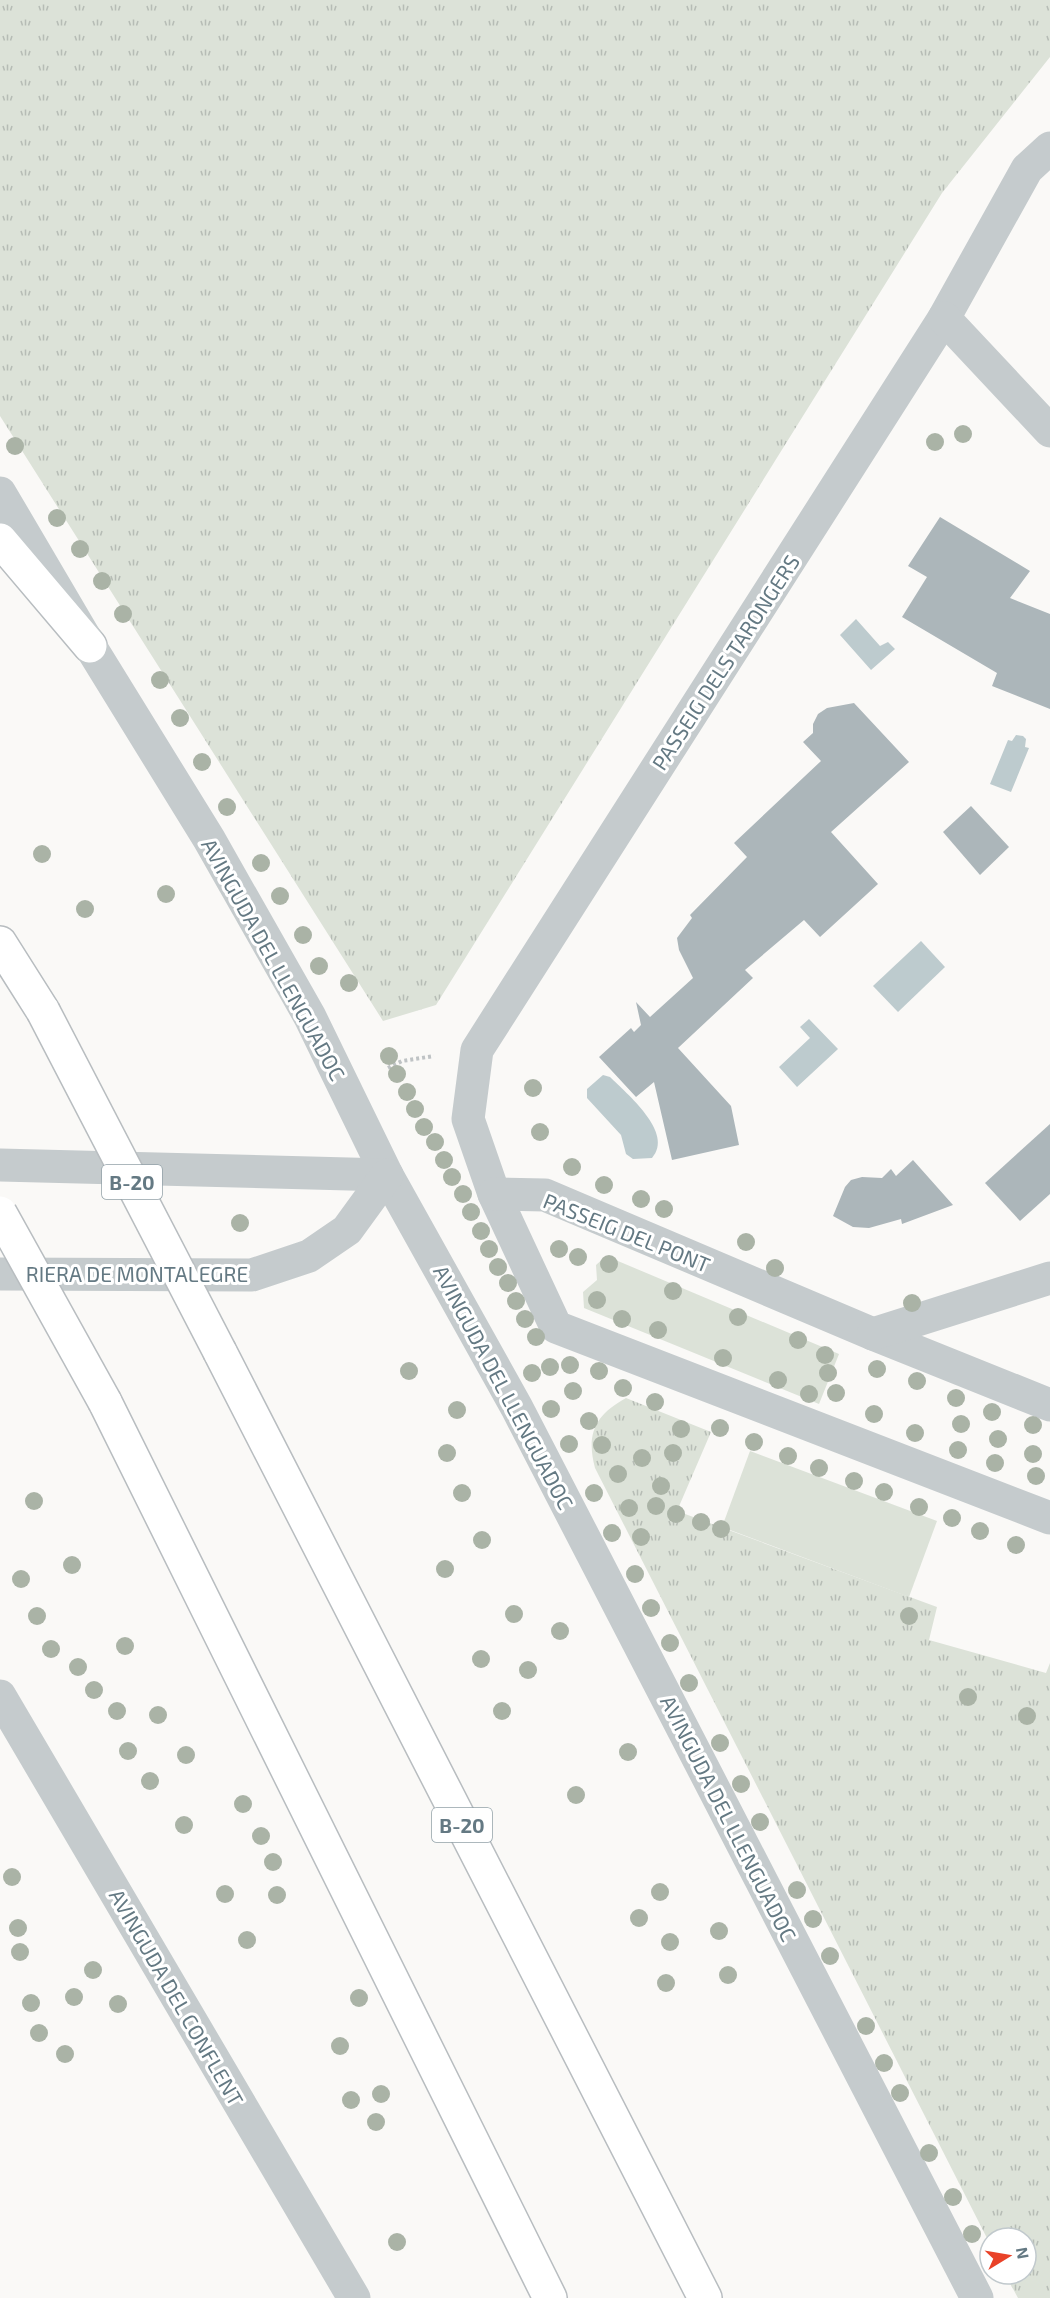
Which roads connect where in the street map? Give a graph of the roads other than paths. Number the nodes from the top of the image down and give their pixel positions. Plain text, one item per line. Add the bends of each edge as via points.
1 (1050, 148) edge
2 (944, 318) junction
3 (1050, 431) edge
4 (0, 493) edge
5 (0, 540) edge
6 (90, 646) junction
7 (0, 943) edge
8 (0, 1165) edge
9 (387, 1175) junction
10 (494, 1194) junction
11 (0, 1213) edge
12 (0, 1274) edge
13 (1050, 1278) edge
14 (873, 1334) junction
15 (1050, 1405) edge
16 (1050, 1518) edge
17 (0, 1696) edge
18 (354, 2298) edge
19 (550, 2298) edge
20 (705, 2298) edge
21 (977, 2298) edge

1 - 2 street, PASSEIG DELS TARONGERS via 1028,169
2 - 3 street
2 - 10 street, PASSEIG DELS TARONGERS via 477,1050 468,1119
4 - 6 street, AVINGUDA DEL LLENGUADOC
5 - 6 highway
6 - 9 street, AVINGUDA DEL LLENGUADOC via 209,839 288,978
7 - 20 highway, B-20, bridge via 44,1011
8 - 9 street
9 - 12 street, RIERA DE MONTALEGRE via 347,1230 309,1256 252,1275
9 - 21 street, AVINGUDA DEL LLENGUADOC via 517,1408
10 - 14 street, PASSEIG DEL PONT via 545,1195
10 - 16 street via 556,1327
11 - 19 highway, bridge via 105,1402
13 - 14 street
14 - 15 street, PASSEIG DEL PONT
17 - 18 street, AVINGUDA DEL CONFLENT

